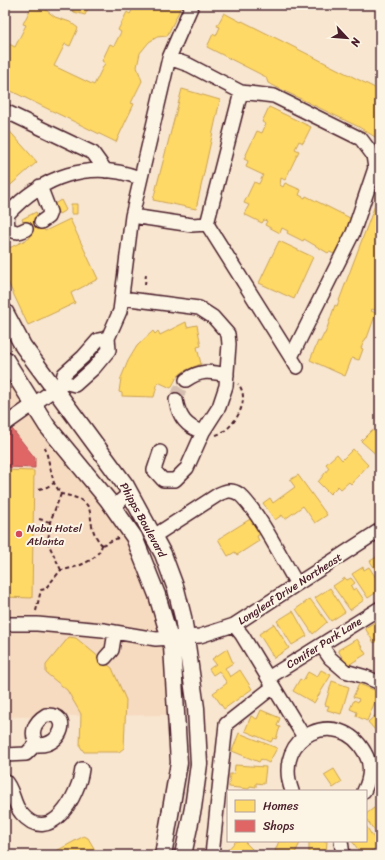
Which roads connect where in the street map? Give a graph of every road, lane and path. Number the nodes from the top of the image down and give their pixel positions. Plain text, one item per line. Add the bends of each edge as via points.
1 (192, 5) edge
2 (169, 58) junction
3 (241, 92) junction
4 (5, 111) edge
5 (106, 171) junction
6 (140, 178) junction
7 (40, 186) junction
8 (132, 216) junction
9 (41, 222) dead end
10 (207, 224) junction
11 (26, 229) dead end
12 (146, 274) dead end
13 (146, 285) dead end
14 (122, 298) junction
15 (5, 312) edge
16 (5, 359) edge
17 (227, 375) junction
18 (186, 380) tunnel mouth
19 (59, 386) junction
20 (176, 400) tunnel mouth
21 (32, 405) junction
22 (7, 423) dead end
23 (203, 432) junction
24 (44, 443) dead end
25 (160, 452) dead end
26 (54, 483) junction
27 (39, 489) dead end
28 (130, 493) junction
29 (61, 494) junction
30 (113, 506) junction
31 (39, 519) dead end
32 (50, 522) junction
33 (380, 530) edge
34 (154, 536) junction
35 (118, 538) dead end
36 (102, 545) junction
37 (61, 570) junction
38 (297, 584) junction
39 (380, 608) edge
40 (36, 611) dead end
41 (5, 624) edge
42 (234, 625) junction
43 (115, 632) junction
44 (186, 638) junction
45 (170, 639) junction
46 (321, 645) junction
47 (105, 658) dead end
48 (270, 683) junction
49 (380, 683) edge
50 (304, 737) junction
51 (37, 743) dead end
52 (5, 755) edge
53 (82, 769) dead end
54 (5, 781) edge
55 (292, 790) edge
56 (365, 790) edge
57 (341, 842) edge
58 (163, 855) edge
59 (183, 855) edge
60 (212, 855) edge
61 (343, 855) edge

1 - 2 street
2 - 3 street via 189,65
2 - 6 street
3 - 10 street
3 - 10 street via 276,92 351,128 373,155 374,168 353,233 294,362
4 - 5 street via 93,153
5 - 6 street via 122,171
5 - 7 street via 85,170
6 - 8 street
7 - 9 street via 50,212
7 - 11 street via 7,215 8,228 13,232
8 - 10 street via 192,225
8 - 14 street
12 - 13 path
14 - 17 street via 199,308 213,317 228,334
14 - 19 street via 120,311 108,338 109,350 94,368 74,385 67,383
15 - 19 main road, Phipps Boulevard via 22,346
16 - 21 main road, Phipps Boulevard
17 - 18 street via 204,371
17 - 23 street via 219,407
19 - 21 street
19 - 28 main road, Phipps Boulevard
20 - 23 street via 182,419 190,427
21 - 22 street
21 - 30 main road, Phipps Boulevard via 46,426
23 - 25 street via 187,468 175,480 163,480 156,474 154,470
24 - 26 path
26 - 27 path via 47,488
26 - 29 path
28 - 30 street
28 - 34 main road, Phipps Boulevard
29 - 32 path
29 - 36 path via 85,500 93,531
30 - 45 main road, Phipps Boulevard via 134,537 145,562
31 - 32 path
32 - 37 path via 48,543
33 - 38 street, Longleaf Drive Northeast
34 - 38 street via 219,494 228,490 234,491 255,514
34 - 44 main road, Phipps Boulevard via 176,589
35 - 36 path
36 - 37 path via 96,556 89,561
37 - 40 path via 45,589 41,590
38 - 42 street, Longleaf Drive Northeast
39 - 46 street, Conifer Park Lane
41 - 43 street, Longleaf Drive Northeast via 37,624
42 - 44 street, Longleaf Drive Northeast
42 - 48 street
43 - 45 street, Longleaf Drive Northeast
43 - 47 street via 112,650
44 - 45 street, Longleaf Drive Northeast
44 - 59 main road, Phipps Boulevard via 196,708 199,764
45 - 58 main road, Phipps Boulevard via 179,763
46 - 48 street, Conifer Park Lane
46 - 49 street via 330,658 345,671
48 - 50 street
48 - 60 street, Conifer Park Lane via 226,724
50 - 55 street via 291,752 287,766 287,778
50 - 56 street via 312,732 336,730 350,735 361,744 368,757 370,770
51 - 52 street via 26,754
53 - 54 street via 80,783 65,809 56,819 43,825 33,823 21,813
57 - 61 street

